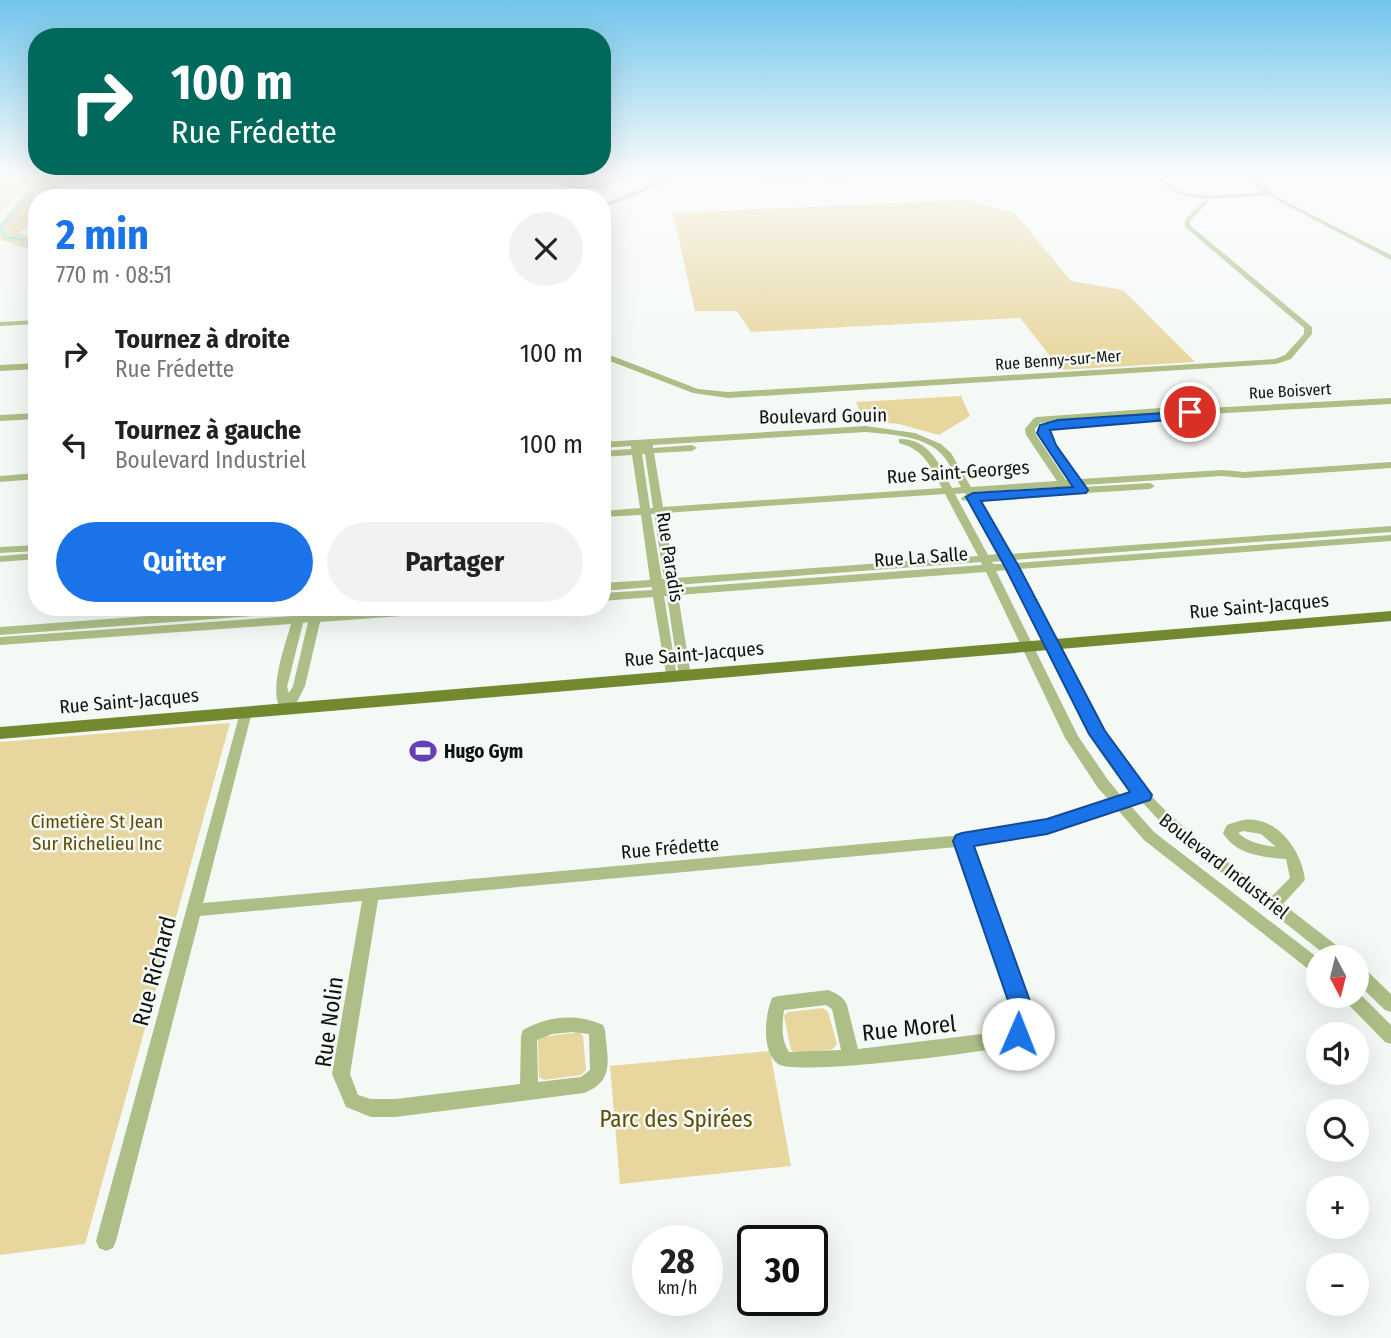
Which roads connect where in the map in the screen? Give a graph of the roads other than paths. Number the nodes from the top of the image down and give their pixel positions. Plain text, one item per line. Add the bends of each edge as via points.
1 (1201, 237) edge
2 (1352, 237) edge
3 (1391, 258) edge
4 (0, 321) edge
5 (28, 321) edge
6 (611, 358) edge
7 (28, 360) edge
8 (0, 362) edge
9 (28, 366) edge
10 (0, 368) edge
11 (1391, 401) edge
12 (28, 410) edge
13 (0, 411) edge
14 (1190, 412) junction
15 (28, 416) edge
16 (0, 418) edge
17 (1034, 425) junction
18 (1045, 428) junction
19 (892, 435) junction
20 (611, 446) edge
21 (635, 447) junction
22 (649, 447) junction
23 (611, 452) edge
24 (1391, 464) edge
25 (0, 479) edge
26 (28, 480) edge
27 (28, 481) edge
28 (0, 486) edge
29 (1079, 486) junction
30 (1065, 487) junction
31 (970, 493) junction
32 (951, 495) junction
33 (611, 514) edge
34 (646, 515) junction
35 (659, 515) junction
36 (611, 521) edge
37 (1391, 529) edge
38 (1283, 537) junction
39 (1391, 538) edge
40 (1291, 546) junction
41 (28, 548) edge
42 (0, 550) edge
43 (1135, 553) junction
44 (28, 557) edge
45 (0, 559) edge
46 (1009, 562) junction
47 (987, 564) junction
48 (611, 587) edge
49 (671, 587) junction
50 (657, 588) junction
51 (611, 596) edge
52 (252, 616) edge
53 (299, 616) edge
54 (315, 616) edge
55 (1391, 616) edge
56 (0, 631) edge
57 (21, 635) junction
58 (0, 641) edge
59 (1053, 645) junction
60 (1028, 647) junction
61 (678, 676) junction
62 (287, 709) junction
63 (246, 712) junction
64 (0, 733) edge
65 (1143, 795) junction
66 (1121, 804) junction
67 (962, 841) junction
68 (1289, 854) dead end
69 (372, 894) junction
70 (1273, 905) junction
71 (194, 910) junction
72 (1324, 945) edge
73 (1306, 958) edge
74 (1369, 984) edge
75 (1391, 1005) edge
76 (1364, 1008) edge
77 (1389, 1029) edge
78 (851, 1057) junction
79 (529, 1092) junction
80 (106, 1241) dead end

1 - 6 street, Rue Benny-sur-Mer via 1308,327 1308,334 1288,357 728,395 696,391
2 - 3 street
4 - 5 street
7 - 8 street
9 - 10 street
11 - 14 street, Rue Boisvert
12 - 13 street
14 - 17 street, Rue Boisvert via 1048,418
14 - 18 street, Rue Boisvert
15 - 16 street
17 - 18 street, Rue Boisvert
17 - 30 street via 1031,435
18 - 29 street via 1050,445
19 - 22 street, Boulevard Gouin via 836,434
19 - 31 street, Boulevard Gouin via 915,436 938,446
19 - 32 street, Boulevard Gouin via 917,445 931,458
20 - 21 street, Boulevard Gouin
21 - 22 street, Boulevard Gouin
21 - 23 street, Boulevard Gouin
21 - 34 street, Rue Paradis
22 - 35 street, Rue Paradis
24 - 29 street, Rue Saint-Georges via 1244,475 1230,480
25 - 26 street
27 - 28 street
29 - 30 street, Rue Saint-Georges
30 - 31 street, Rue Saint-Georges
31 - 32 street, Rue Saint-Georges
31 - 46 street, Boulevard Gouin
32 - 35 street, Rue Saint-Georges
32 - 47 street, Boulevard Gouin
33 - 34 street, Rue Saint-Georges
34 - 35 street, Rue Saint-Georges
34 - 36 street, Rue Saint-Georges
34 - 50 street, Rue Paradis
35 - 49 street, Rue Paradis
37 - 38 street, Rue La Salle
38 - 40 street
38 - 43 street, Rue La Salle
39 - 40 street, Rue La Salle
40 - 43 street, Rue La Salle
41 - 42 street
43 - 46 street, Rue La Salle
44 - 45 street
46 - 47 street, Rue La Salle
46 - 59 street, Boulevard Gouin
47 - 49 street, Rue La Salle
47 - 60 street, Boulevard Gouin
48 - 50 street, Rue La Salle
49 - 50 street, Rue La Salle
49 - 61 street, Rue Paradis
50 - 51 street, Rue La Salle
50 - 61 street, Rue Paradis
52 - 57 street
53 - 62 street via 281,687
54 - 62 street via 299,686
55 - 59 main road, Rue Saint-Jacques
56 - 57 street
57 - 58 street
59 - 60 main road, Rue Saint-Jacques
59 - 65 street, Boulevard Industriel via 1098,734
60 - 61 main road, Rue Saint-Jacques
60 - 66 street, Boulevard Industriel via 1072,738
61 - 62 main road, Rue Saint-Jacques
62 - 63 main road, Rue Saint-Jacques
63 - 64 main road, Rue Saint-Jacques
63 - 71 street, Rue Richard
65 - 66 street, Rue Frédette
65 - 70 street, Boulevard Industriel via 1173,826
66 - 67 street, Rue Frédette via 1047,827
66 - 73 street, Boulevard Industriel via 1149,836
67 - 69 street, Rue Frédette
67 - 78 street, Rue Morel via 1024,1015 1018,1034
68 - 70 street via 1298,869 1298,880
69 - 71 street, Rue Frédette
69 - 79 street, Rue Nolin via 341,1074 352,1101 370,1108 395,1108
70 - 72 street, Boulevard Industriel
71 - 80 street, Rue Richard
74 - 75 street
76 - 77 street
78 - 78 street, Rue Morel via 839,1005 828,997 778,1003 772,1014 784,1059 794,1063
79 - 79 street, Rue Nolin via 584,1085 594,1079 599,1072 597,1030 588,1024 538,1029 529,1036

